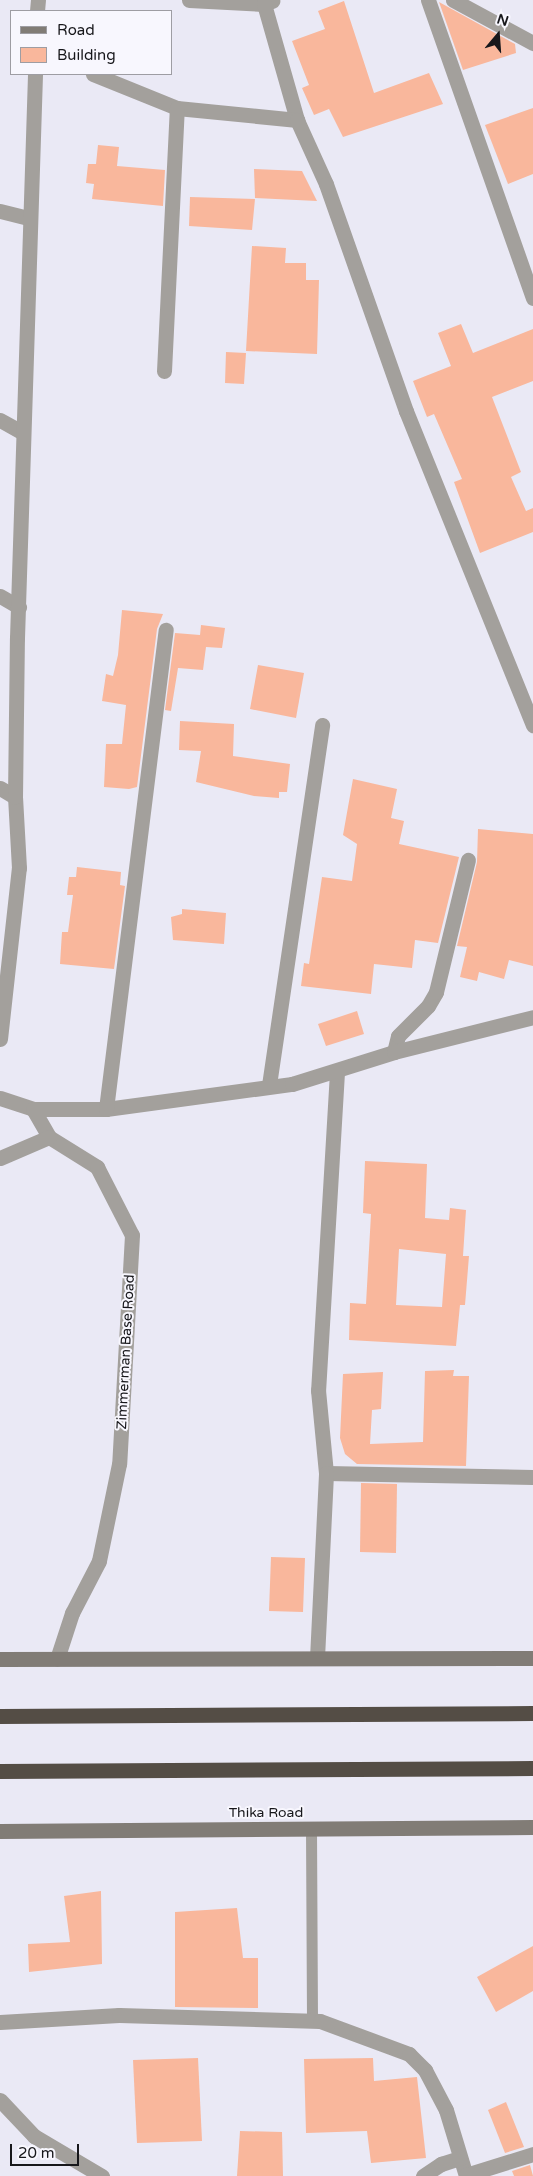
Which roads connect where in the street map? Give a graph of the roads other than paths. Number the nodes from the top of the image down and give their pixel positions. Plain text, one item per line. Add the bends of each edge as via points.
1 (189, 0) edge
2 (428, 0) edge
3 (453, 0) edge
4 (269, 2) edge
5 (533, 43) edge
6 (35, 75) edge
7 (95, 75) edge
8 (177, 108) junction
9 (297, 120) junction
10 (0, 211) edge
11 (28, 218) junction
12 (533, 298) edge
13 (164, 370) dead end
14 (0, 420) edge
15 (23, 433) junction
16 (0, 596) edge
17 (19, 607) junction
18 (166, 630) dead end
19 (322, 725) dead end
20 (533, 725) edge
21 (0, 788) edge
22 (15, 797) junction
23 (468, 860) dead end
24 (533, 1017) edge
25 (0, 1039) edge
26 (394, 1052) junction
27 (337, 1072) junction
28 (270, 1085) junction
29 (0, 1098) edge
30 (33, 1109) junction
31 (106, 1109) junction
32 (49, 1138) junction
33 (0, 1158) edge
34 (326, 1473) junction
35 (533, 1477) edge
36 (317, 1658) junction
37 (533, 1658) edge
38 (0, 1659) edge
39 (57, 1659) junction
40 (533, 1714) edge
41 (0, 1716) edge
42 (533, 1768) edge
43 (0, 1771) edge
44 (533, 1827) edge
45 (311, 1829) junction
46 (0, 1831) edge
47 (312, 2020) junction
48 (0, 2022) edge
49 (0, 2100) edge
50 (533, 2154) edge
51 (460, 2158) junction
52 (102, 2176) edge
53 (423, 2176) edge
54 (466, 2176) edge

1 - 4 street
2 - 12 street
3 - 5 street
4 - 9 street
6 - 11 street
7 - 8 street
8 - 9 street
8 - 13 street
9 - 20 street via 326,184 406,411
10 - 11 street
11 - 15 street
14 - 15 street
15 - 17 street
16 - 17 street
17 - 22 street
18 - 31 street
19 - 28 street
21 - 22 street
22 - 25 street via 19,868
23 - 26 street via 436,992 428,1006 398,1036
24 - 26 street
26 - 27 street
27 - 28 street via 292,1084
27 - 34 street via 318,1390
28 - 31 street
29 - 30 street
30 - 31 street via 66,1112
30 - 32 street, Zimmerman Base Road
32 - 33 street
32 - 39 street, Zimmerman Base Road via 97,1167 132,1236 119,1464 99,1561 72,1613
34 - 35 street
34 - 36 street
36 - 37 main road
36 - 39 main road
38 - 39 main road
40 - 41 highway
42 - 43 highway
44 - 45 main road, Thika Road
45 - 46 main road, Thika Road
45 - 47 lane
47 - 48 street via 119,2015
47 - 51 street via 409,2054 425,2070 446,2110
49 - 52 street via 34,2136
50 - 54 street
51 - 53 street via 441,2164
51 - 54 street

